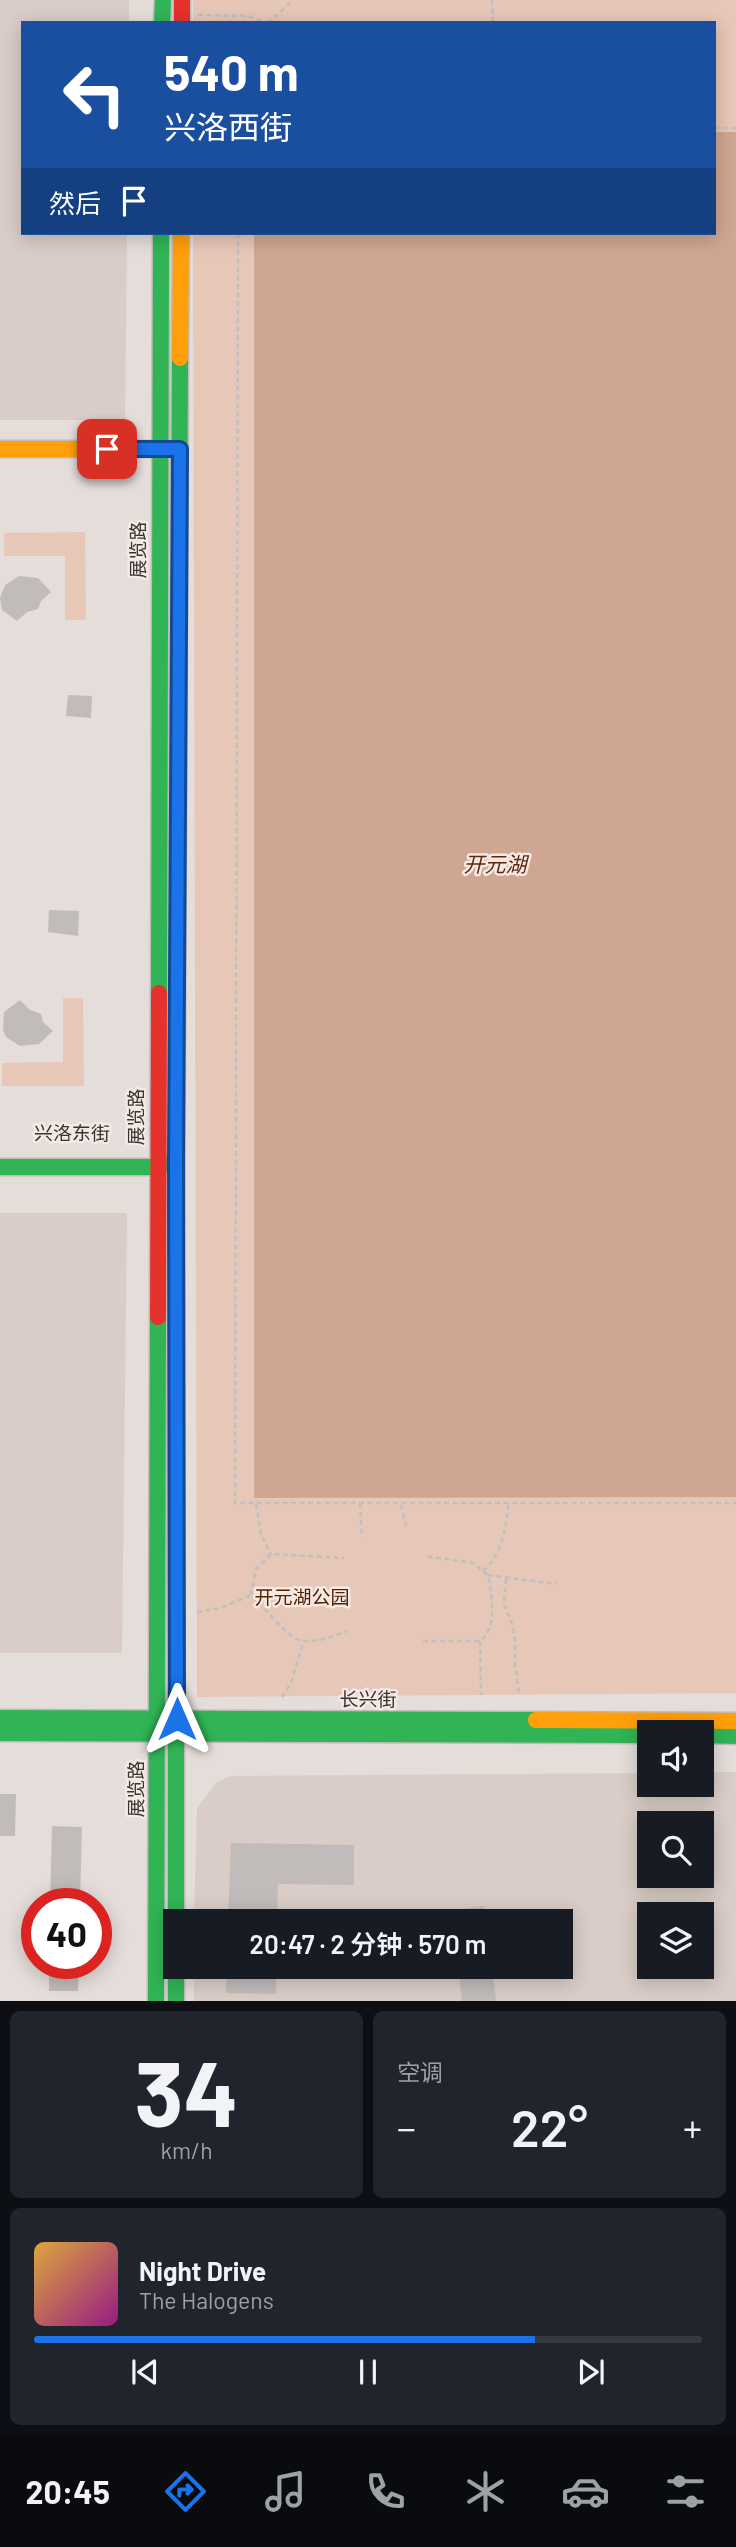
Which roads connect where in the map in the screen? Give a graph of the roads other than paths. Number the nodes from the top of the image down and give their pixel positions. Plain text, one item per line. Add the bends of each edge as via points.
1 (163, 0) edge
2 (182, 0) edge
3 (187, 19) edge
4 (163, 21) edge
5 (161, 235) edge
6 (181, 235) edge
7 (0, 449) edge
8 (160, 455) junction
9 (180, 455) junction
10 (0, 461) edge
11 (0, 1154) edge
12 (176, 1160) junction
13 (157, 1161) junction
14 (0, 1167) edge
15 (0, 1718) edge
16 (736, 1721) edge
17 (158, 1726) junction
18 (177, 1726) junction
19 (0, 1733) edge
20 (637, 1735) edge
21 (714, 1735) edge
22 (736, 1735) edge
23 (176, 1909) edge
24 (176, 1979) edge
25 (156, 2001) edge
26 (176, 2001) edge

1 - 4 street
2 - 3 street
5 - 8 street, 展览路
6 - 9 street
7 - 8 street
8 - 9 street
8 - 10 street
8 - 13 street, 展览路
9 - 12 street
11 - 13 street, 兴洛东街
12 - 13 street, 兴洛东街
12 - 18 street
13 - 14 street, 兴洛东街
13 - 17 street, 展览路
15 - 17 street, 长兴街
16 - 18 street, 长兴街
17 - 18 street, 长兴街
17 - 19 street, 长兴街
17 - 25 street, 展览路
18 - 20 street, 长兴街
18 - 23 street
21 - 22 street
24 - 26 street

